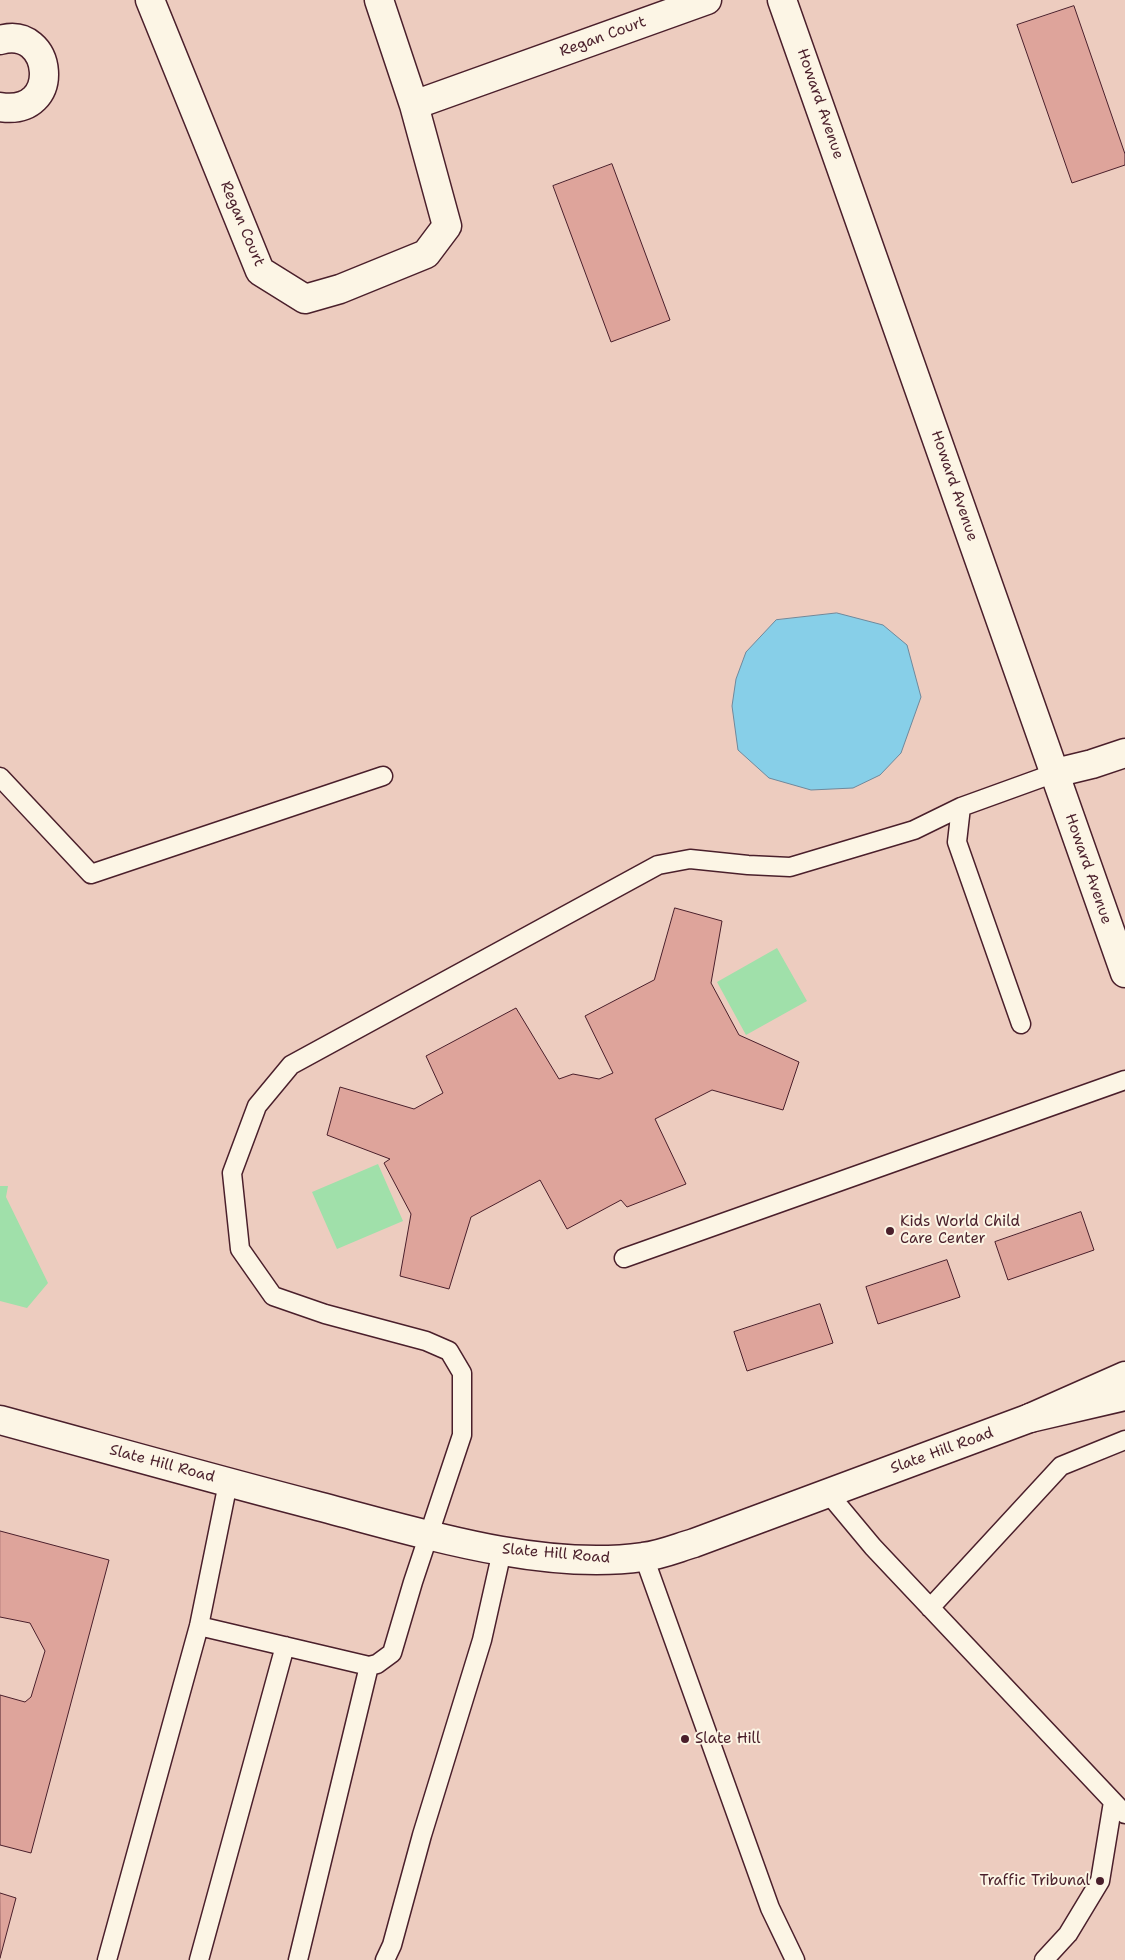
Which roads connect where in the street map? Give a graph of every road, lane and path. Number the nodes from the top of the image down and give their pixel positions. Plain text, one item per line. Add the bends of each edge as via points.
1 (150, 0) edge
2 (379, 0) edge
3 (706, 0) edge
4 (782, 0) edge
5 (0, 40) edge
6 (414, 105) junction
7 (0, 107) edge
8 (1125, 753) edge
9 (1055, 773) junction
10 (383, 776) dead end
11 (0, 777) edge
12 (961, 807) junction
13 (1125, 973) edge
14 (1021, 1024) dead end
15 (1125, 1080) edge
16 (624, 1258) dead end
17 (1125, 1376) edge
18 (1125, 1396) edge
19 (1030, 1418) junction
20 (0, 1420) edge
21 (1125, 1440) edge
22 (228, 1483) junction
23 (828, 1494) junction
24 (429, 1535) junction
25 (502, 1551) junction
26 (644, 1557) junction
27 (930, 1608) junction
28 (199, 1626) junction
29 (285, 1646) junction
30 (369, 1666) junction
31 (1119, 1808) edge
32 (107, 1960) edge
33 (199, 1960) edge
34 (298, 1960) edge
35 (385, 1960) edge
36 (795, 1960) edge
37 (1044, 1960) edge

1 - 6 street, Regan Court via 260,271 305,298 340,289 426,254 447,226
2 - 6 street, Regan Court
3 - 6 street, Regan Court
4 - 9 street, Howard Avenue
5 - 7 street via 22,40 36,49 44,63 45,79 39,94 27,104 12,109
8 - 9 street
9 - 12 lane
9 - 13 street, Howard Avenue
10 - 11 lane via 91,874
12 - 14 lane via 957,842
12 - 24 lane via 914,830 790,867 690,858 658,865 291,1065 257,1106 232,1174 240,1249 273,1296 325,1314 426,1341 449,1351 462,1374 462,1434
15 - 16 lane
17 - 19 street, Slate Hill Road
18 - 19 street
19 - 23 street, Slate Hill Road
20 - 22 street, Slate Hill Road
21 - 27 lane via 1061,1466
22 - 24 street, Slate Hill Road
22 - 28 lane
23 - 26 street, Slate Hill Road via 668,1552
23 - 27 lane
24 - 25 street, Slate Hill Road
24 - 30 lane via 392,1653
25 - 26 street, Slate Hill Road via 580,1559
25 - 35 lane via 482,1640
26 - 36 lane via 770,1908
27 - 31 lane
28 - 29 lane
28 - 32 lane
29 - 30 lane
29 - 33 lane
30 - 34 lane
31 - 37 lane via 1100,1881 1068,1934

